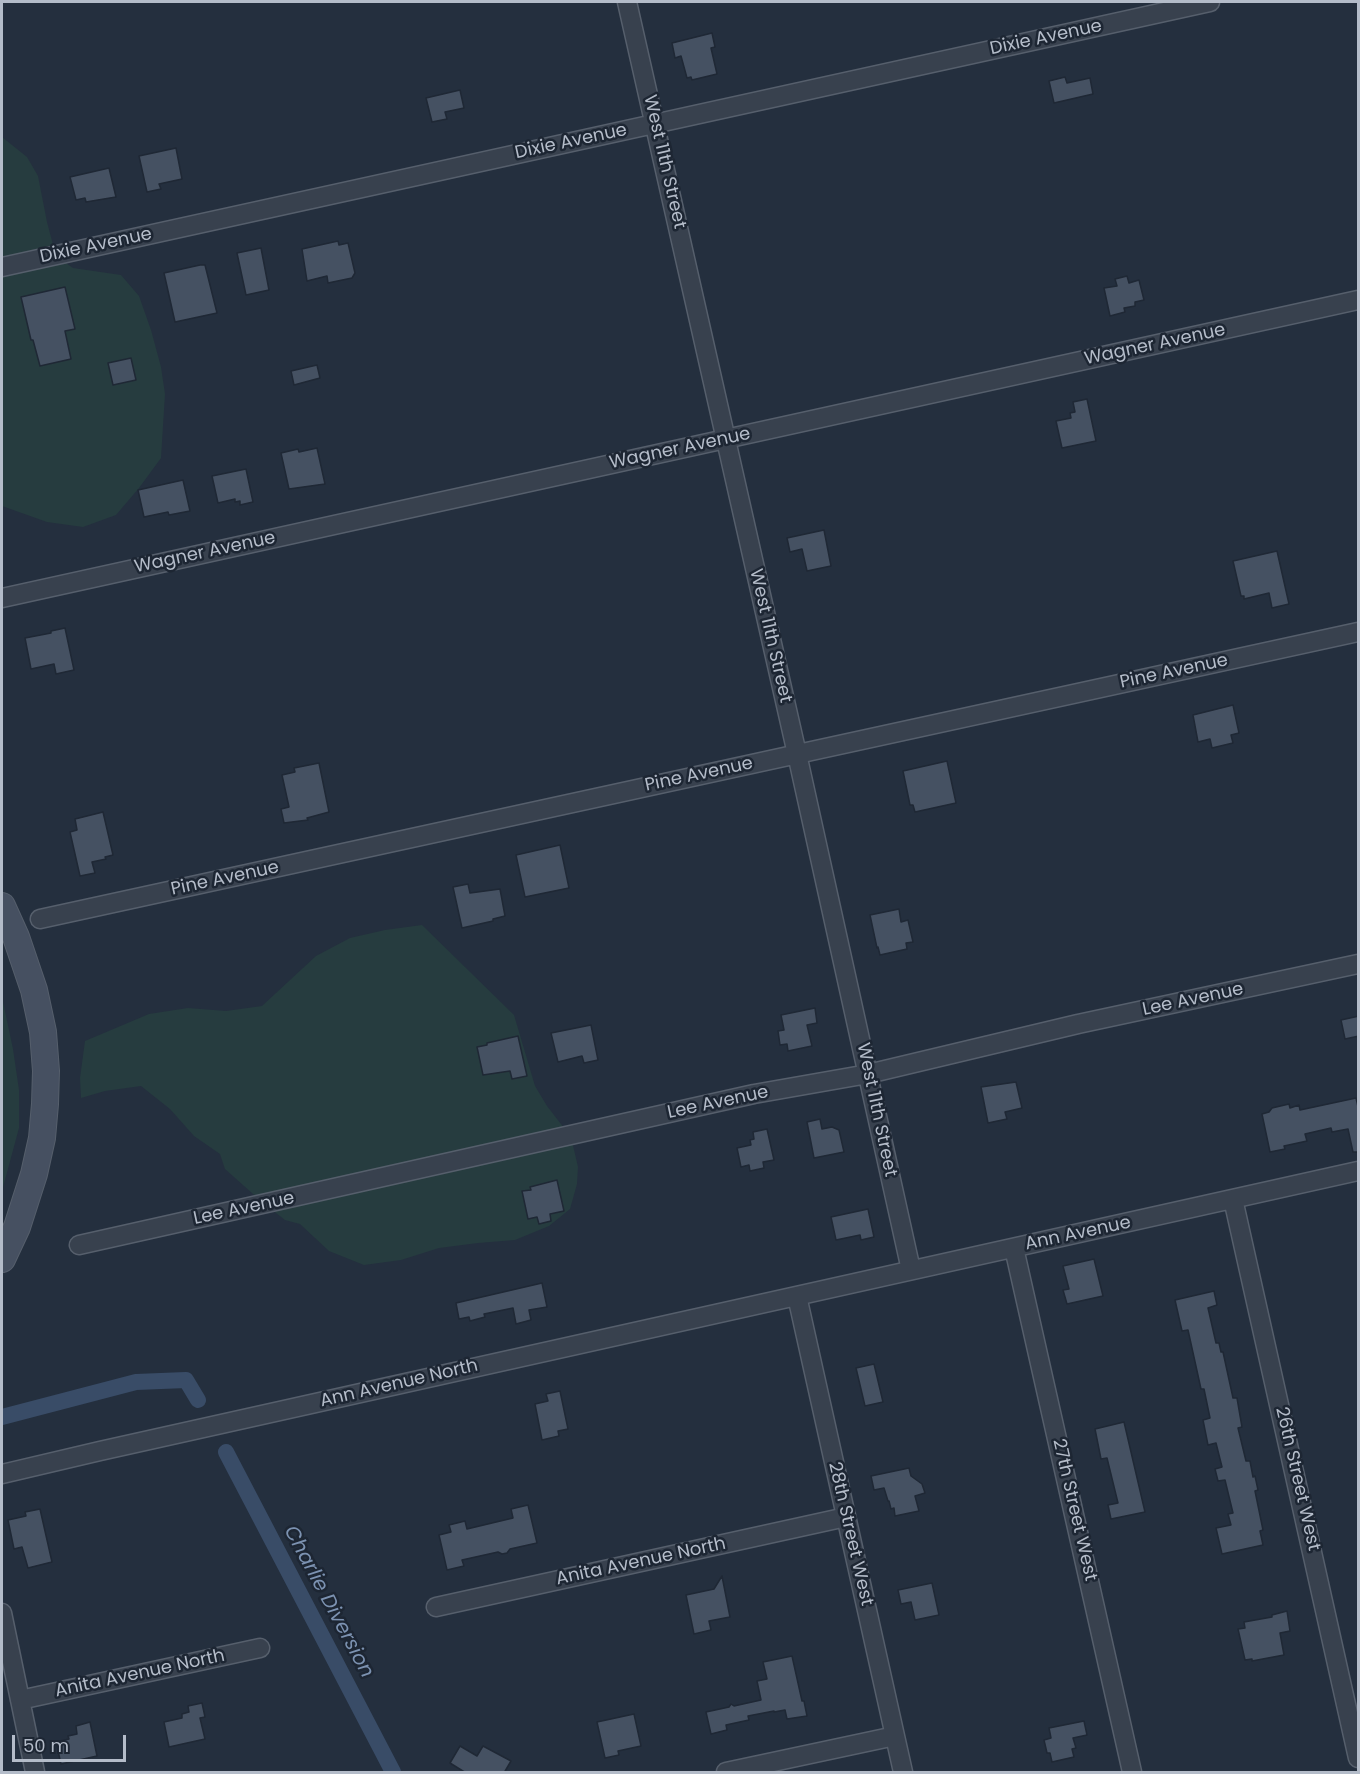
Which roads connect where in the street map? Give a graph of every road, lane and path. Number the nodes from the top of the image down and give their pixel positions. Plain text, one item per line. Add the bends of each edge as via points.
1 (627, 2) edge
2 (1210, 2) edge
3 (655, 123) junction
4 (2, 267) edge
5 (1359, 300) edge
6 (726, 439) junction
7 (2, 598) edge
8 (1359, 632) edge
9 (797, 754) junction
10 (2, 906) edge
11 (40, 919) dead end
12 (1359, 964) edge
13 (868, 1074) junction
14 (1359, 1171) edge
15 (1233, 1199) junction
16 (79, 1245) dead end
17 (1014, 1248) junction
18 (2, 1259) edge
19 (911, 1270) junction
20 (796, 1296) junction
21 (2, 1474) edge
22 (846, 1517) junction
23 (436, 1607) dead end
24 (2, 1613) edge
25 (260, 1648) dead end
26 (20, 1700) junction
27 (894, 1736) junction
28 (1359, 1758) edge
29 (35, 1773) edge
30 (726, 1773) edge
31 (903, 1773) edge
32 (1132, 1773) edge

1 - 3 street, West 11th Street
2 - 3 street, Dixie Avenue
3 - 4 street, Dixie Avenue
3 - 6 street, West 11th Street
5 - 6 street, Wagner Avenue
6 - 7 street, Wagner Avenue
6 - 9 street, West 11th Street
8 - 9 street, Pine Avenue
9 - 11 street, Pine Avenue
9 - 13 street, West 11th Street
10 - 18 street via 34,990 46,1071 42,1138 34,1174
12 - 13 street, Lee Avenue
13 - 16 street, Lee Avenue via 754,1094
13 - 19 street, West 11th Street
14 - 15 street, Ann Avenue
15 - 17 street, Ann Avenue
15 - 28 street, 26th Street West
17 - 19 street, Ann Avenue
17 - 32 street, 27th Street West
19 - 20 street, Ann Avenue
20 - 21 street, Ann Avenue North
20 - 22 street, 28th Street West
22 - 23 street, Anita Avenue North
22 - 27 street, 28th Street West
24 - 26 street
25 - 26 street, Anita Avenue North
26 - 29 street
27 - 30 street
27 - 31 street, 28th Street West

